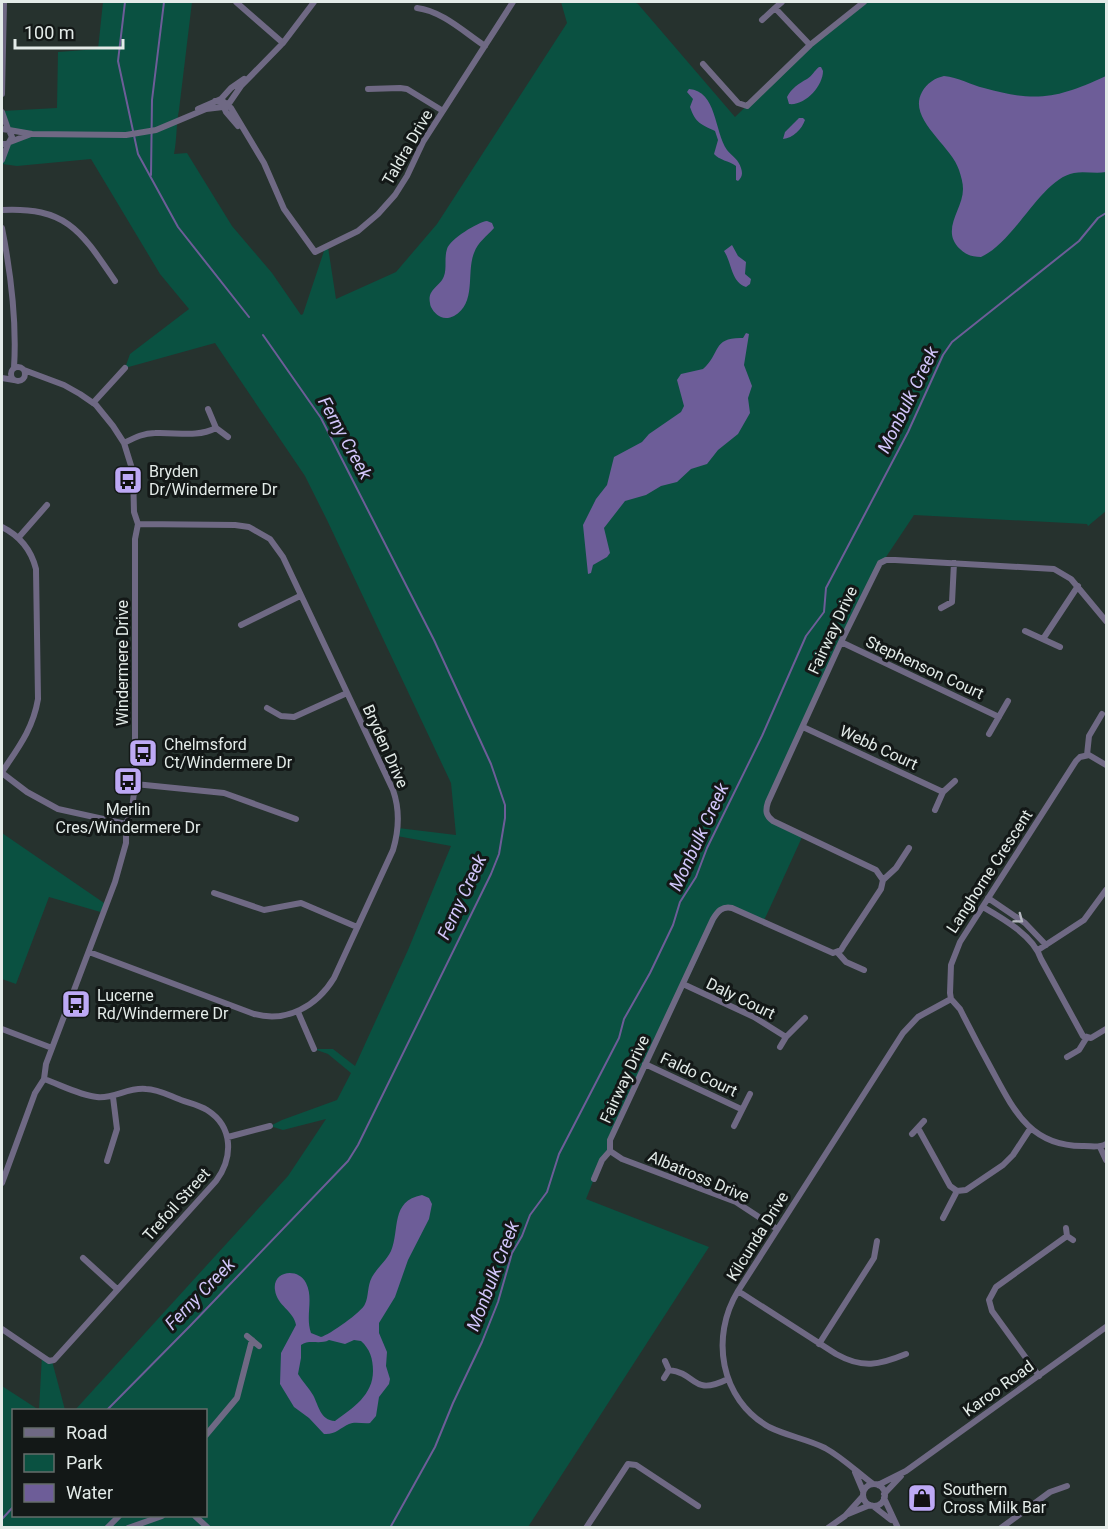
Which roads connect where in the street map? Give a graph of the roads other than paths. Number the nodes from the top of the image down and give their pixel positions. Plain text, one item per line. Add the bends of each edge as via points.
1 (4, 2) edge
2 (236, 2) edge
3 (314, 2) edge
4 (513, 2) edge
5 (782, 2) edge
6 (864, 2) edge
7 (417, 8) dead end
8 (775, 8) junction
9 (762, 20) dead end
10 (284, 43) junction
11 (810, 45) junction
12 (485, 46) junction
13 (703, 64) dead end
14 (368, 89) dead end
15 (2, 94) edge
16 (224, 104) junction
17 (443, 111) junction
18 (2, 112) edge
19 (6, 130) edge
20 (32, 134) junction
21 (7, 143) edge
22 (2, 160) edge
23 (2, 210) edge
24 (2, 228) edge
25 (10, 271) junction
26 (2, 273) edge
27 (115, 281) dead end
28 (15, 346) junction
29 (125, 368) dead end
30 (13, 369) junction
31 (23, 369) junction
32 (2, 373) edge
33 (43, 377) junction
34 (2, 378) edge
35 (18, 380) junction
36 (93, 403) junction
37 (208, 409) dead end
38 (216, 428) junction
39 (228, 437) dead end
40 (124, 443) junction
41 (47, 505) dead end
42 (138, 524) junction
43 (2, 527) edge
44 (19, 537) junction
45 (954, 563) junction
46 (1078, 586) junction
47 (300, 596) junction
48 (941, 608) dead end
49 (1107, 621) edge
50 (241, 625) dead end
51 (1025, 631) dead end
52 (1043, 639) junction
53 (841, 642) junction
54 (1060, 647) dead end
55 (347, 693) junction
56 (1008, 701) dead end
57 (267, 708) dead end
58 (1102, 714) dead end
59 (999, 717) junction
60 (803, 727) junction
61 (989, 734) dead end
62 (1087, 755) junction
63 (1107, 765) edge
64 (2, 773) edge
65 (955, 781) dead end
66 (135, 784) junction
67 (943, 792) junction
68 (935, 810) dead end
69 (296, 819) dead end
70 (126, 824) junction
71 (909, 848) dead end
72 (883, 880) junction
73 (1107, 890) edge
74 (214, 893) dead end
75 (988, 898) junction
76 (983, 906) junction
77 (357, 927) junction
78 (1046, 945) junction
79 (1038, 950) junction
80 (89, 952) junction
81 (837, 952) junction
82 (864, 970) dead end
83 (683, 984) junction
84 (951, 999) junction
85 (298, 1012) junction
86 (805, 1018) dead end
87 (2, 1029) edge
88 (1107, 1029) edge
89 (786, 1037) junction
90 (1087, 1037) junction
91 (780, 1047) dead end
92 (52, 1048) junction
93 (314, 1049) dead end
94 (1066, 1057) dead end
95 (645, 1064) junction
96 (44, 1079) junction
97 (750, 1094) dead end
98 (113, 1097) junction
99 (741, 1109) junction
100 (924, 1121) dead end
101 (270, 1126) dead end
102 (734, 1126) dead end
103 (918, 1128) junction
104 (1030, 1129) junction
105 (912, 1134) dead end
106 (228, 1137) junction
107 (1103, 1145) edge
108 (610, 1151) junction
109 (1107, 1160) edge
110 (107, 1161) dead end
111 (594, 1179) dead end
112 (2, 1183) edge
113 (957, 1191) junction
114 (943, 1218) dead end
115 (777, 1229) junction
116 (1073, 1240) dead end
117 (877, 1241) dead end
118 (83, 1258) dead end
119 (117, 1289) junction
120 (738, 1291) junction
121 (1107, 1327) edge
122 (2, 1329) edge
123 (819, 1344) junction
124 (260, 1346) dead end
125 (906, 1353) dead end
126 (664, 1361) dead end
127 (669, 1370) junction
128 (1039, 1376) junction
129 (664, 1378) dead end
130 (728, 1379) junction
131 (207, 1434) edge
132 (854, 1470) junction
133 (906, 1471) junction
134 (876, 1484) junction
135 (1067, 1486) dead end
136 (863, 1494) junction
137 (884, 1496) junction
138 (872, 1505) junction
139 (698, 1506) dead end
140 (845, 1516) junction
141 (117, 1517) edge
142 (156, 1517) edge
143 (113, 1522) junction
144 (896, 1525) edge
145 (107, 1527) edge
146 (119, 1527) edge
147 (128, 1527) edge
148 (586, 1527) edge
149 (828, 1527) edge
150 (1001, 1527) edge

1 - 15 street
2 - 10 street
3 - 10 street
4 - 12 street, Taldra Drive
5 - 8 street
6 - 11 street
7 - 12 street via 439,15
8 - 9 street
8 - 11 street
10 - 16 street
11 - 13 street via 747,106 738,103
12 - 17 street, Taldra Drive
14 - 17 street via 407,89
16 - 17 street, Taldra Drive via 264,163 284,209 315,252 357,231 387,205
16 - 20 street via 206,104 156,130 114,136
18 - 19 street
19 - 20 street
19 - 21 street via 12,137
20 - 21 street
21 - 22 street
23 - 27 street via 36,211 68,223 89,243
24 - 25 street
25 - 26 street
25 - 28 street
28 - 30 street
28 - 31 street
29 - 36 street
30 - 31 street
30 - 32 street
30 - 35 street via 11,375
31 - 33 street, Windermere Drive
31 - 35 street via 25,374
33 - 35 street
33 - 36 street, Windermere Drive
34 - 35 street
36 - 40 street, Windermere Drive
37 - 38 street
38 - 39 street
38 - 40 street via 193,435 143,434
40 - 42 street, Windermere Drive via 133,472
41 - 44 street
42 - 47 street, Bryden Drive via 235,525 255,529 278,548
42 - 66 street, Windermere Drive
43 - 44 street
44 - 64 street via 36,569 38,699 29,732
45 - 46 street, Fairway Drive via 1054,569
45 - 48 street via 955,604
45 - 53 street, Fairway Drive via 880,562
46 - 49 street, Fairway Drive
46 - 52 street
47 - 50 street
47 - 55 street, Bryden Drive
51 - 52 street
52 - 54 street
53 - 59 street, Stephenson Court
53 - 60 street, Fairway Drive
55 - 57 street via 294,717 281,716
55 - 77 street, Bryden Drive via 393,790 398,816 393,850
56 - 59 street, Stephenson Court
58 - 62 street, Langhorne Crescent via 1089,736
59 - 61 street, Stephenson Court
60 - 67 street, Webb Court
60 - 72 street, Fairway Drive via 766,814 876,870
62 - 63 street
62 - 75 street, Langhorne Crescent via 1076,761
64 - 70 street via 58,809
65 - 67 street
66 - 69 street via 224,793
66 - 70 street, Windermere Drive
67 - 68 street
70 - 80 street, Windermere Drive via 121,862
71 - 72 street
72 - 81 street
73 - 78 street via 1084,920
74 - 77 street via 264,910 301,903
75 - 76 street, Langhorne Crescent
75 -> 78 street via 1025,923
76 - 79 street via 1016,928
76 - 84 street, Langhorne Crescent via 952,958
77 - 85 street, Bryden Drive via 326,990
78 - 79 street
79 - 90 street via 1079,1030
80 - 85 street, Bryden Drive via 254,1014 273,1017
80 - 92 street, Windermere Drive
81 - 82 street, Fairway Drive via 846,962
81 - 83 street, Fairway Drive via 828,952 726,907 713,919
83 - 89 street, Daly Court via 754,1017
83 - 95 street, Fairway Drive
84 - 104 street via 1013,1108
84 - 115 street, Kilcunda Drive via 918,1017 903,1033
85 - 93 street
86 - 89 street, Daly Court
87 - 92 street
88 - 90 street
89 - 91 street, Daly Court
90 - 94 street via 1079,1050
92 - 96 street, Windermere Drive
95 - 99 street, Faldo Court
95 - 108 street, Fairway Drive via 610,1140
96 - 98 street via 93,1097
96 - 112 street, Windermere Drive via 35,1093
97 - 99 street, Faldo Court
98 - 106 street via 135,1089 159,1091 208,1111
98 - 110 street via 117,1129
99 - 102 street, Faldo Court
100 - 103 street
101 - 106 street
103 - 105 street
103 - 113 street via 948,1183
104 - 107 street via 1058,1143
104 - 113 street via 1007,1161 971,1188
106 - 119 street, Trefoil Street via 227,1162 220,1175
107 - 109 street
108 - 111 street, Fairway Drive
108 - 115 street, Albatross Drive via 736,1202
113 - 114 street
115 - 120 street, Kilcunda Drive
116 - 128 street via 1066,1232 996,1287 989,1300 992,1311
117 - 123 street via 874,1258
118 - 119 street
119 - 122 street, Trefoil Street via 51,1362
120 - 123 street
120 - 130 street, Kilcunda Drive via 728,1310 722,1338
121 - 128 street, Karoo Road
123 - 125 street via 842,1358 861,1363 880,1364
124 - 131 street via 249,1338 237,1398
126 - 127 street
127 - 129 street
127 - 130 street via 706,1387
128 - 133 street, Karoo Road
130 - 132 street, Kilcunda Drive via 741,1403 760,1421 825,1448
132 - 134 street, Kilcunda Drive
132 - 136 street, Kilcunda Drive
133 - 134 street, Karoo Road
133 - 137 street, Karoo Road
134 - 136 street via 867,1486
134 - 137 street
135 - 150 street via 1050,1492
136 - 138 street via 865,1502
136 - 140 street
137 - 138 street via 880,1504
137 - 144 street
138 - 140 street
138 - 144 street
139 - 148 street via 636,1465 628,1464
140 - 149 street
141 - 143 street
142 - 147 street
143 - 145 street
143 - 146 street

